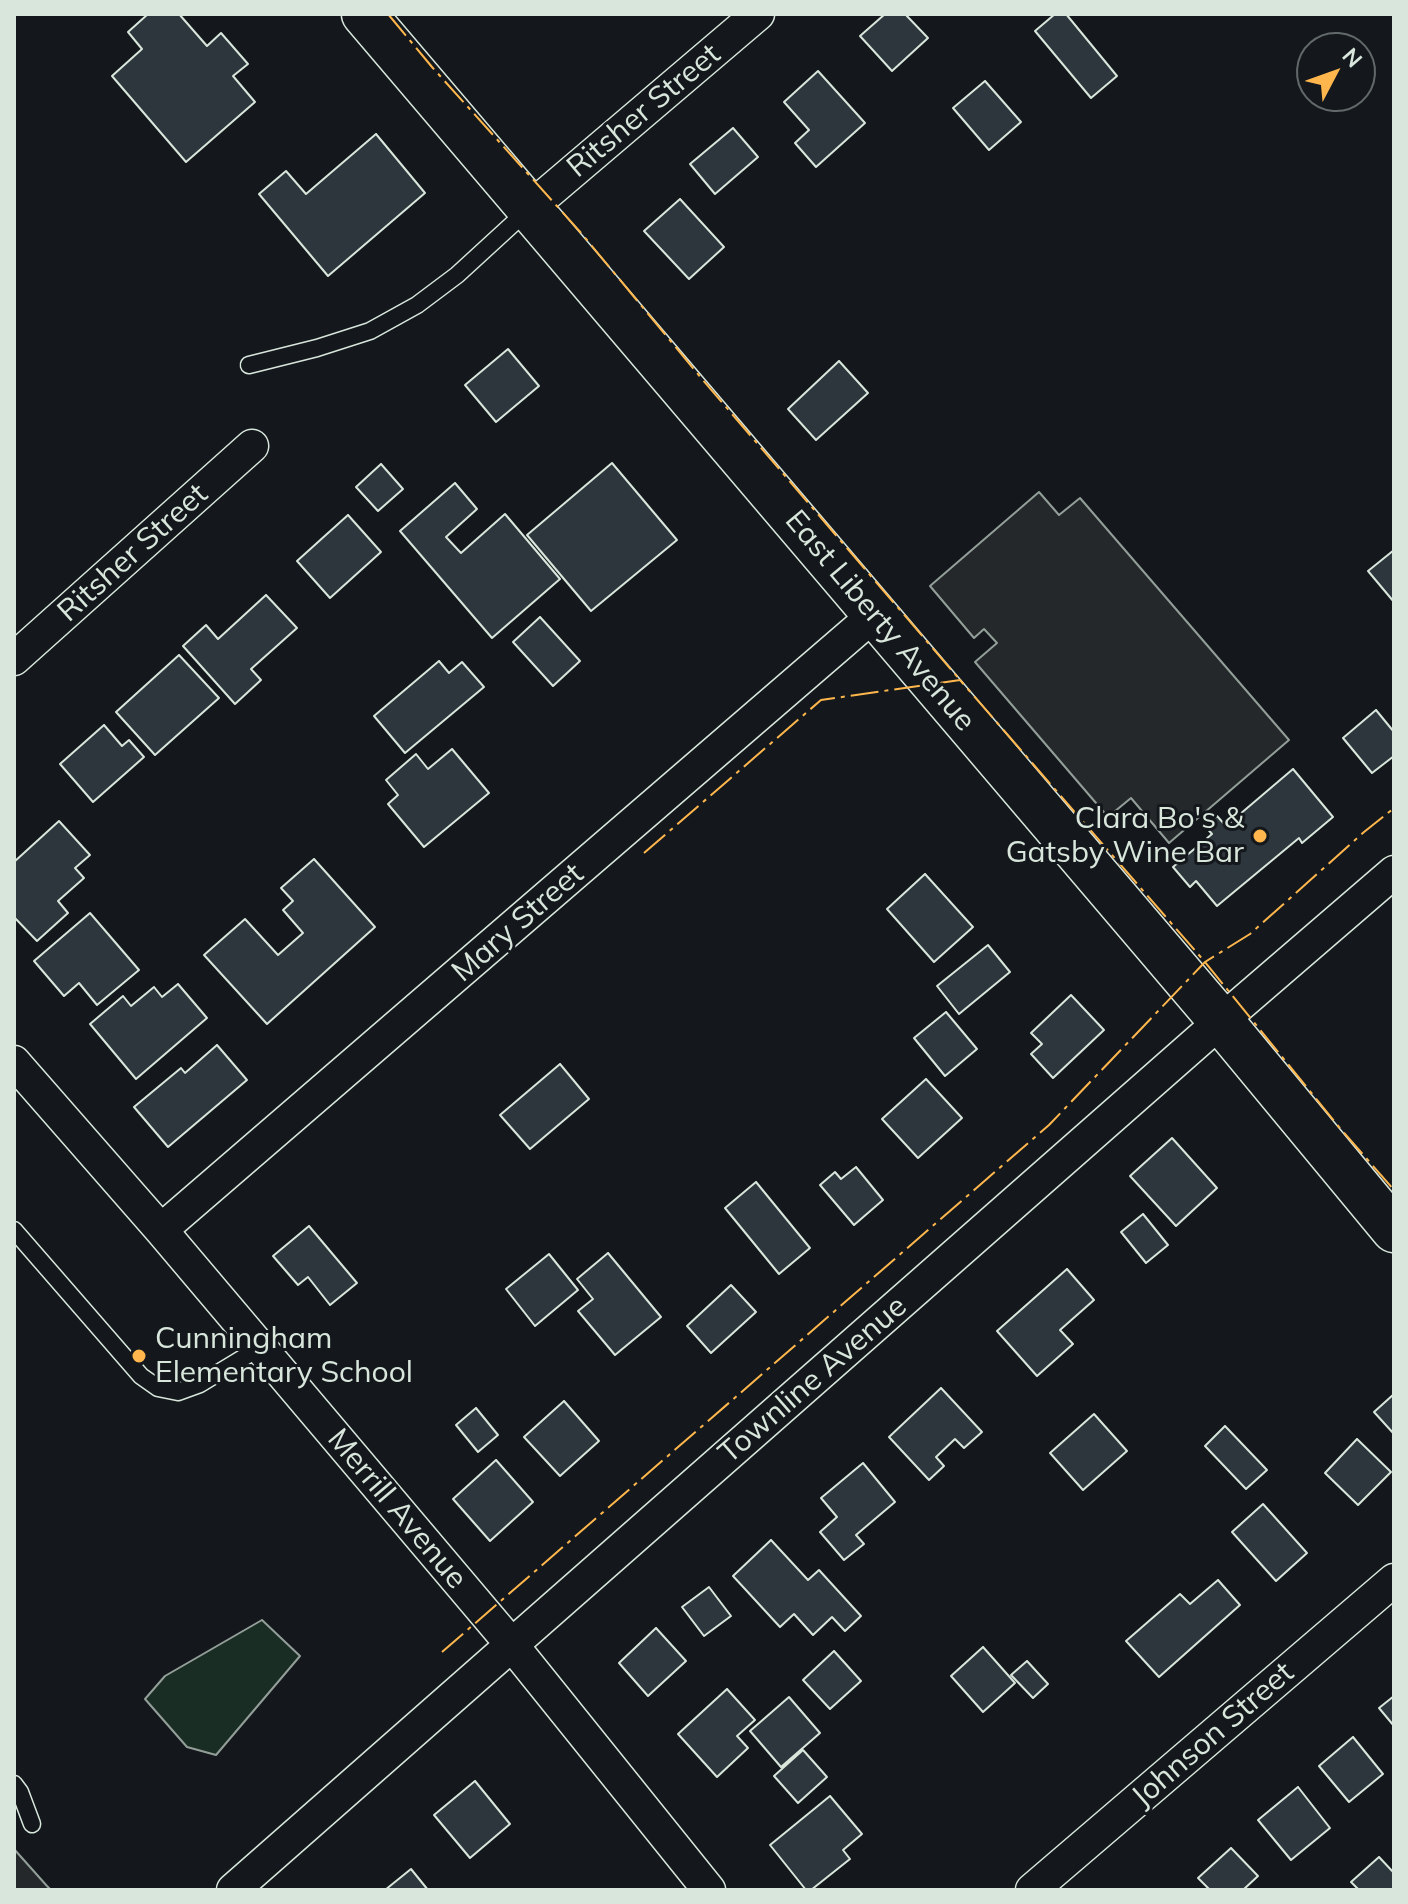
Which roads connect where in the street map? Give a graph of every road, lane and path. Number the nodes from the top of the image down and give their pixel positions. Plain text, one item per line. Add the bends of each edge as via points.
1 (364, 14) edge
2 (758, 14) edge
3 (530, 208) junction
4 (249, 365) dead end
5 (252, 446) dead end
6 (874, 615) junction
7 (14, 659) edge
8 (1394, 872) edge
9 (1221, 1021) junction
10 (14, 1062) edge
11 (14, 1230) edge
12 (161, 1230) junction
13 (1394, 1230) edge
14 (261, 1347) junction
15 (1394, 1580) edge
16 (512, 1645) junction
17 (14, 1784) edge
18 (32, 1824) dead end
19 (233, 1890) edge
20 (709, 1890) edge
21 (1032, 1890) edge

1 - 3 main road, East Liberty Avenue
2 - 3 street, Ritsher Street
3 - 4 lane via 417,305 370,331
3 - 6 main road, East Liberty Avenue
5 - 7 street, Ritsher Street
6 - 9 main road, East Liberty Avenue
6 - 12 street, Mary Street
8 - 9 street, Townline Avenue
9 - 13 main road, East Liberty Avenue
9 - 16 street, Townline Avenue
10 - 12 street, Merrill Avenue
11 - 14 lane via 141,1376 158,1388 178,1392 200,1384
12 - 14 street, Merrill Avenue
14 - 16 street, Merrill Avenue
15 - 21 street, Johnson Street
16 - 19 street, Townline Avenue
16 - 20 street, Merrill Avenue
17 - 18 lane

